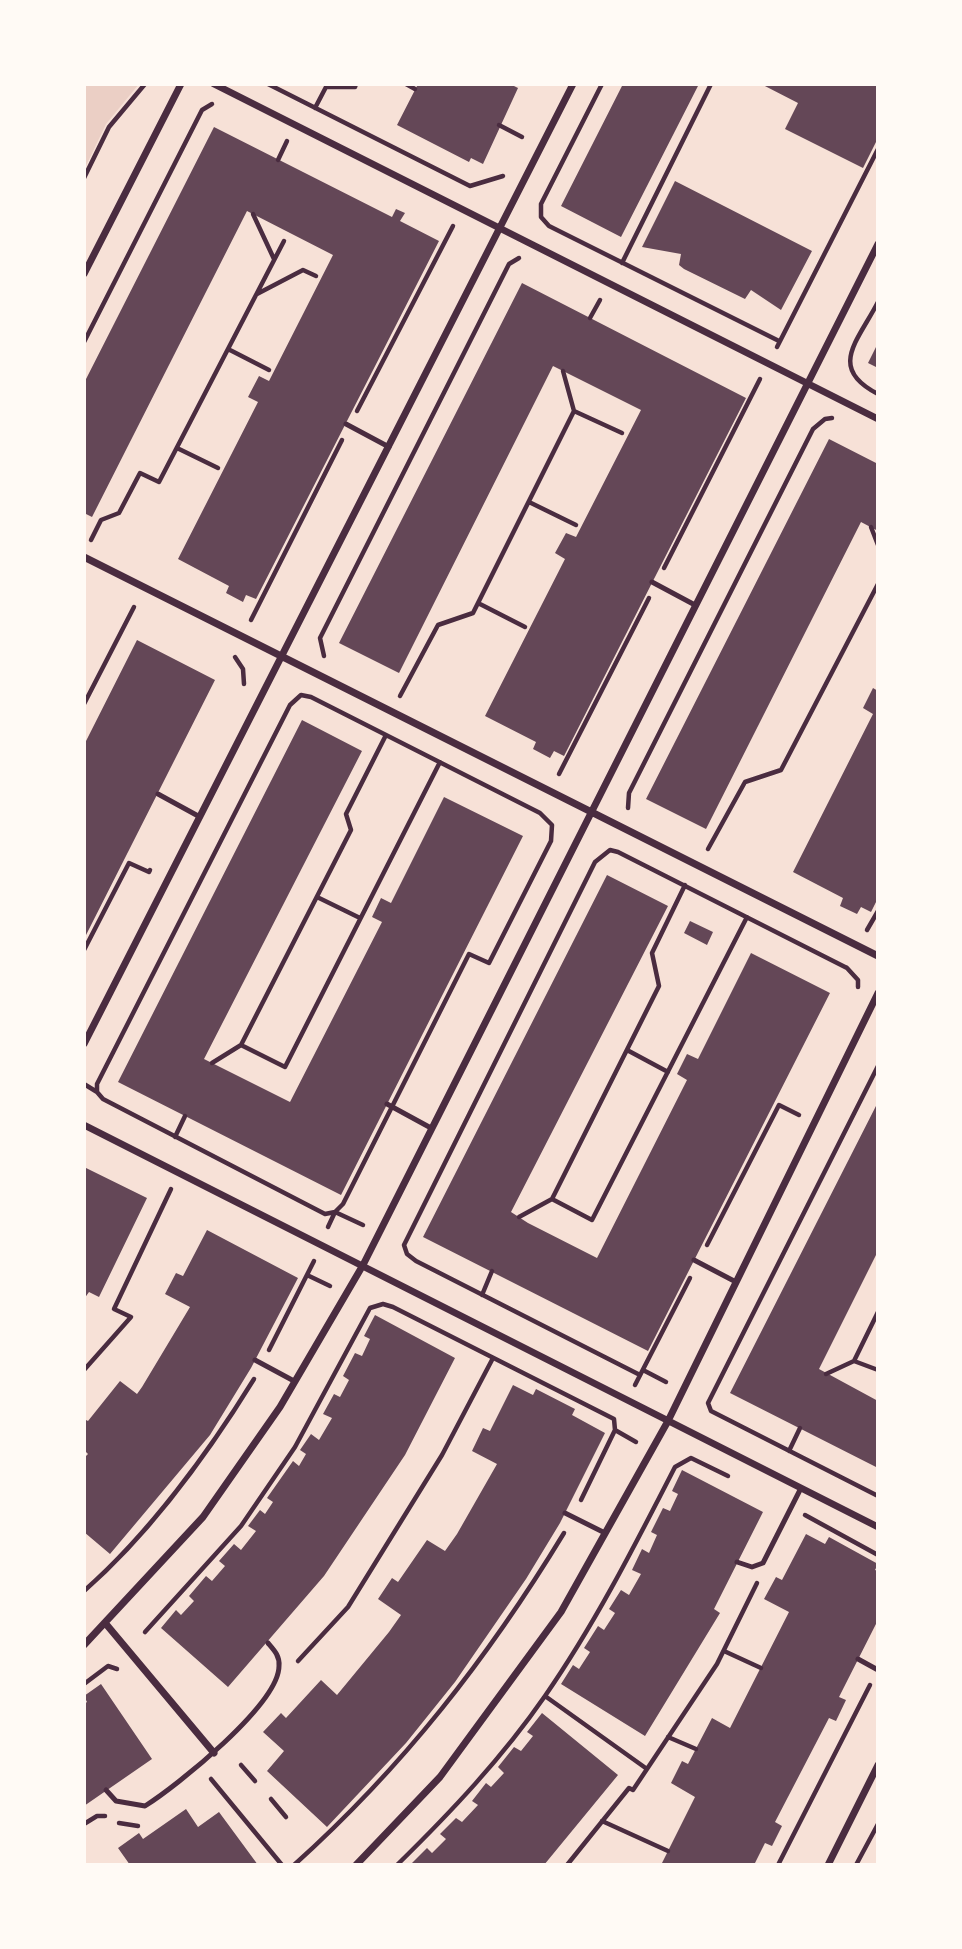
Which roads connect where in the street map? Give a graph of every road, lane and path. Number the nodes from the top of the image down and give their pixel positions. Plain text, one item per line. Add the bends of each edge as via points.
1 (145, 84) edge
2 (181, 84) edge
3 (214, 84) edge
4 (268, 84) edge
5 (356, 84) edge
6 (406, 84) edge
7 (573, 84) edge
8 (602, 84) edge
9 (711, 84) edge
10 (415, 89) dead end
11 (220, 103) dead end
12 (315, 108) junction
13 (499, 125) dead end
14 (527, 127) dead end
15 (278, 132) dead end
16 (289, 137) junction
17 (522, 137) junction
18 (299, 142) dead end
19 (517, 147) dead end
20 (878, 149) edge
21 (278, 160) dead end
22 (508, 167) dead end
23 (84, 178) edge
24 (253, 214) dead end
25 (454, 222) dead end
26 (501, 227) junction
27 (284, 241) dead end
28 (878, 244) edge
29 (274, 259) junction
30 (530, 260) dead end
31 (622, 262) junction
32 (84, 274) edge
33 (316, 276) dead end
34 (590, 290) dead end
35 (256, 294) junction
36 (878, 302) edge
37 (590, 318) dead end
38 (84, 342) edge
39 (228, 349) junction
40 (269, 370) dead end
41 (563, 372) dead end
42 (748, 372) dead end
43 (760, 378) dead end
44 (808, 383) junction
45 (878, 394) edge
46 (574, 411) junction
47 (837, 418) dead end
48 (878, 419) edge
49 (348, 425) junction
50 (622, 433) dead end
51 (389, 447) junction
52 (177, 448) junction
53 (219, 468) dead end
54 (528, 502) junction
55 (576, 525) dead end
56 (871, 527) dead end
57 (84, 537) edge
58 (90, 540) junction
59 (878, 545) edge
60 (103, 547) dead end
61 (84, 557) edge
62 (652, 583) dead end
63 (878, 584) edge
64 (121, 601) dead end
65 (478, 603) junction
66 (695, 605) junction
67 (134, 607) junction
68 (145, 613) dead end
69 (249, 622) dead end
70 (525, 627) dead end
71 (225, 652) dead end
72 (281, 658) junction
73 (326, 660) dead end
74 (389, 692) dead end
75 (240, 693) dead end
76 (399, 697) junction
77 (412, 703) dead end
78 (84, 704) edge
79 (386, 735) junction
80 (450, 743) junction
81 (440, 762) junction
82 (547, 768) dead end
83 (559, 774) dead end
84 (158, 794) dead end
85 (589, 812) junction
86 (635, 816) dead end
87 (200, 817) junction
88 (706, 853) dead end
89 (155, 861) dead end
90 (685, 885) junction
91 (317, 897) junction
92 (878, 911) edge
93 (747, 917) junction
94 (361, 918) junction
95 (855, 928) dead end
96 (866, 931) junction
97 (857, 946) junction
98 (84, 950) edge
99 (878, 956) edge
100 (847, 968) junction
101 (878, 993) edge
102 (859, 994) dead end
103 (84, 1044) edge
104 (241, 1045) junction
105 (627, 1050) junction
106 (212, 1063) dead end
107 (878, 1066) edge
108 (668, 1072) junction
109 (84, 1084) edge
110 (97, 1092) junction
111 (805, 1103) dead end
112 (389, 1105) junction
113 (185, 1116) dead end
114 (84, 1125) edge
115 (431, 1128) junction
116 (175, 1137) junction
117 (178, 1172) junction
118 (552, 1199) junction
119 (335, 1212) junction
120 (519, 1217) dead end
121 (321, 1244) junction
122 (696, 1261) junction
123 (363, 1265) junction
124 (492, 1271) dead end
125 (736, 1282) junction
126 (482, 1295) junction
127 (878, 1312) edge
128 (503, 1339) junction
129 (493, 1358) junction
130 (255, 1360) dead end
131 (854, 1361) junction
132 (262, 1363) junction
133 (84, 1370) edge
134 (878, 1370) edge
135 (826, 1374) dead end
136 (640, 1376) junction
137 (295, 1381) junction
138 (627, 1400) junction
139 (614, 1419) junction
140 (668, 1421) junction
141 (800, 1428) dead end
142 (789, 1451) junction
143 (740, 1482) dead end
144 (801, 1488) junction
145 (878, 1496) edge
146 (791, 1508) junction
147 (565, 1513) dead end
148 (573, 1517) junction
149 (878, 1527) edge
150 (606, 1533) junction
151 (878, 1555) edge
152 (737, 1562) dead end
153 (763, 1563) junction
154 (84, 1591) edge
155 (107, 1624) junction
156 (145, 1632) dead end
157 (268, 1643) dead end
158 (84, 1645) edge
159 (724, 1651) junction
160 (858, 1659) dead end
161 (761, 1668) dead end
162 (297, 1669) dead end
163 (878, 1670) edge
164 (126, 1679) dead end
165 (872, 1683) dead end
166 (84, 1684) edge
167 (545, 1696) junction
168 (668, 1737) junction
169 (696, 1749) dead end
170 (214, 1753) junction
171 (241, 1765) dead end
172 (878, 1765) edge
173 (647, 1769) junction
174 (255, 1781) dead end
175 (218, 1787) dead end
176 (106, 1790) dead end
177 (271, 1799) dead end
178 (286, 1817) dead end
179 (602, 1821) junction
180 (878, 1824) edge
181 (668, 1851) dead end
182 (282, 1865) edge
183 (294, 1865) edge
184 (356, 1865) edge
185 (397, 1865) edge
186 (567, 1865) edge
187 (778, 1865) edge
188 (828, 1865) edge
189 (856, 1865) edge

1 - 23 path via 109,127
2 - 32 street
3 - 26 street
4 - 12 path
5 - 12 path via 326,86
6 - 10 path
7 - 26 street
8 - 31 path via 541,204 541,216 549,226
9 - 31 path
11 - 38 path via 202,110
12 - 22 path via 470,186 503,177
13 - 17 path
14 - 17 path
15 - 16 path
16 - 18 path
16 - 21 path
17 - 19 path
20 - 31 path via 779,341
24 - 29 path
25 - 49 path
26 - 44 street
26 - 51 street
27 - 29 path
28 - 44 street
29 - 35 path
30 - 73 path via 519,258 509,264 320,638
33 - 35 path via 303,270
34 - 37 path via 602,297
35 - 39 path
36 - 45 path via 849,358 851,374
39 - 40 path
39 - 52 path
41 - 46 path
42 - 43 path
44 - 48 street
44 - 66 street
46 - 50 path
46 - 54 path
47 - 86 path via 825,419 813,429 629,793 628,810
49 - 51 lane
49 - 69 path
51 - 72 street
52 - 53 path
52 - 58 path via 159,482 140,473 119,513 101,520
54 - 55 path
54 - 65 path
56 - 59 path
57 - 58 path
58 - 60 path
61 - 72 street
62 - 66 lane
63 - 88 path via 781,770 745,782
64 - 67 path
65 - 70 path
65 - 76 path via 473,613 438,625
66 - 85 street
67 - 68 path
67 - 78 path
71 - 75 path via 243,669 246,681
72 - 80 street
72 - 87 street
74 - 76 path
76 - 77 path
79 - 81 path
79 - 91 path via 346,814 351,830
79 - 110 path via 311,696 301,695 290,705 97,1084
80 - 81 path
80 - 85 street
81 - 94 path
81 - 112 path via 540,813 552,825 551,841 489,963 468,954
82 - 83 path
84 - 87 lane
85 - 97 street
85 - 115 street
87 - 103 street
89 - 98 path via 149,872 128,863
90 - 93 path
90 - 105 path via 652,953 659,986
90 - 126 path via 618,852 610,850 594,862 408,1231 407,1254
91 - 94 path
91 - 104 path
92 - 96 path
93 - 100 path
93 - 108 path
94 - 104 path via 285,1067
95 - 96 path
96 - 97 path
97 - 99 street
97 - 100 path
100 - 102 path via 858,980
101 - 125 street
104 - 106 path
105 - 108 path
105 - 118 path
107 - 142 path via 708,1403 711,1411
108 - 118 path via 592,1220
109 - 110 path
110 - 116 path
111 - 122 path via 799,1116 779,1105
112 - 115 lane
112 - 119 path
113 - 116 path
114 - 117 street
115 - 123 street
116 - 119 path via 325,1214
117 - 121 street
117 - 133 path via 114,1308 131,1317
118 - 120 path
119 - 121 path
121 - 123 street
121 - 132 path
122 - 125 lane
122 - 136 path
123 - 128 street
123 - 137 street
124 - 126 path
125 - 140 street
126 - 136 path
127 - 131 path
128 - 129 path
128 - 138 street
129 - 139 path
129 - 156 path via 393,1307 370,1308 295,1447 241,1526
129 - 162 path via 442,1455 348,1607 298,1659
130 - 132 lane
131 - 134 path
131 - 135 path
132 - 137 lane
132 - 154 path via 218,1439
136 - 138 path
137 - 155 street via 203,1517
138 - 139 path
138 - 140 street
139 - 148 path via 615,1430
140 - 144 street
140 - 150 street
141 - 142 path
142 - 145 path
143 - 167 path via 691,1458 675,1467 619,1575
144 - 146 lane
144 - 149 street
146 - 151 path
146 - 153 lane
147 - 148 lane
148 - 150 lane
148 - 183 path via 533,1585 412,1748
150 - 184 street via 561,1612 440,1777
152 - 153 lane via 752,1567
153 - 159 path via 753,1595
155 - 158 street
155 - 170 street
157 - 170 lane via 277,1653 275,1685
159 - 161 path
159 - 168 path
160 - 163 lane
164 - 166 path via 108,1666
165 - 187 path
167 - 173 path
167 - 185 path via 463,1801
168 - 169 path
168 - 173 path
170 - 176 lane via 145,1806 116,1801
171 - 174 path
172 - 188 street
173 - 179 path
175 - 182 path
177 - 178 path
179 - 181 path
179 - 186 path
180 - 189 path

